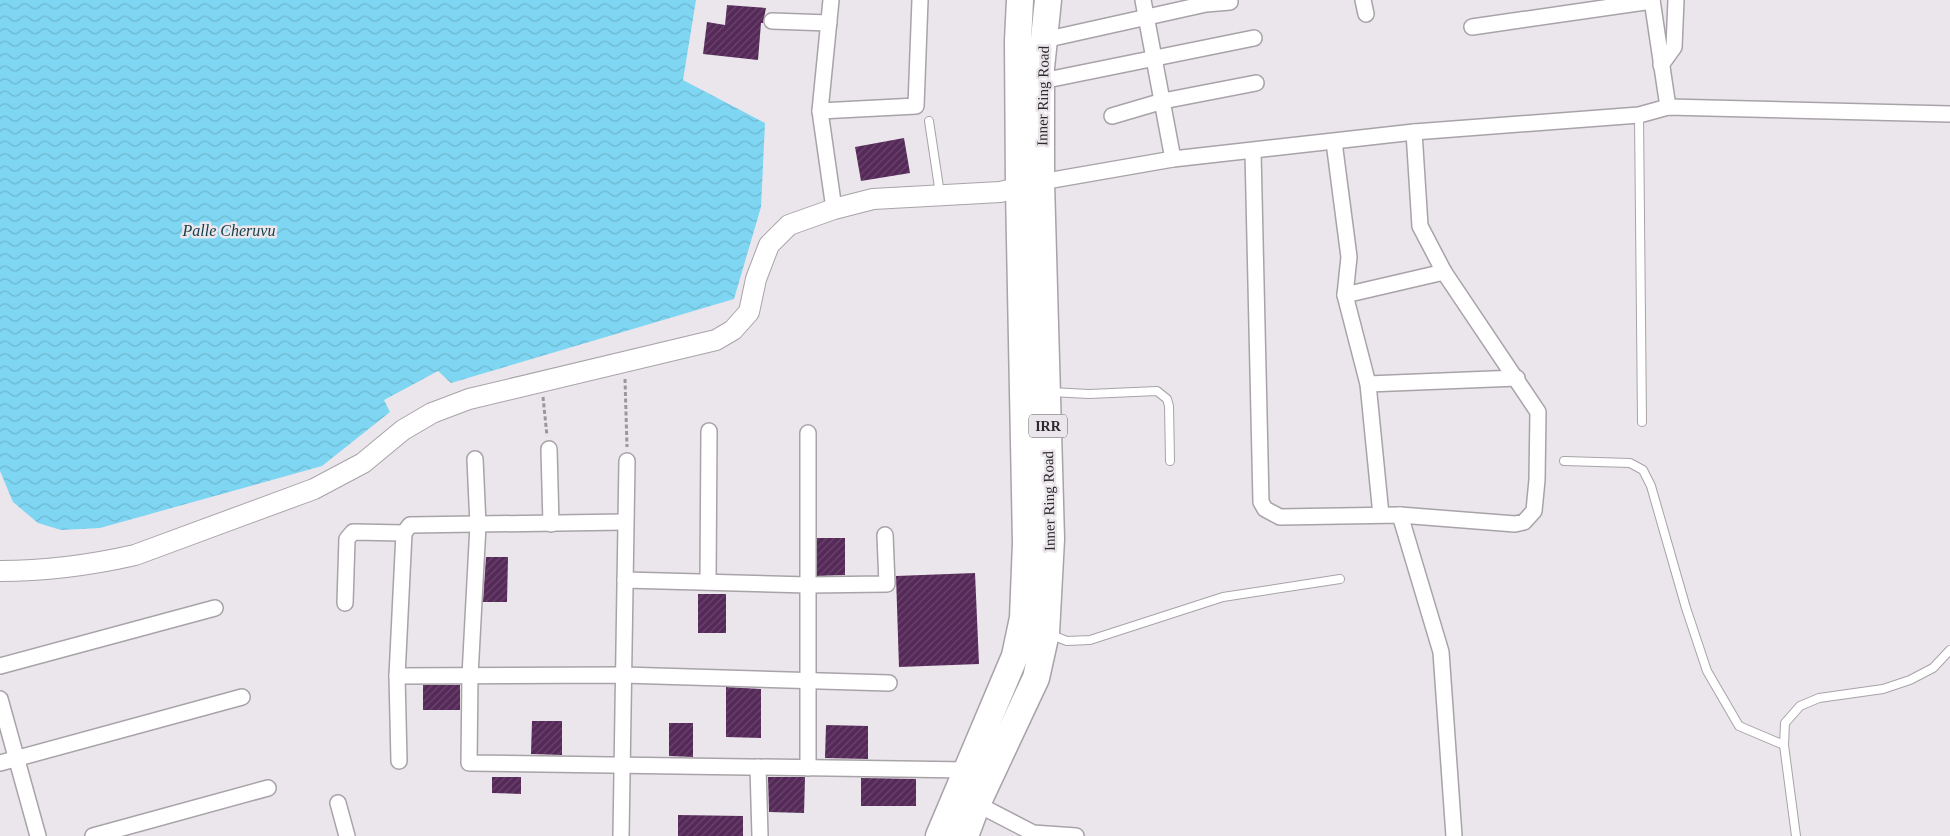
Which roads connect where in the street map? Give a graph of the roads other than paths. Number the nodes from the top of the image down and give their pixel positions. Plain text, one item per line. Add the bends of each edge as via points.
1 (831, 0) edge
2 (920, 0) edge
3 (1020, 0) edge
4 (1048, 0) edge
5 (1143, 0) edge
6 (1652, 0) edge
7 (1676, 0) edge
8 (1230, 2) dead end
9 (1145, 16) junction
10 (772, 21) dead end
11 (829, 23) junction
12 (1472, 26) dead end
13 (1254, 38) dead end
14 (1044, 40) junction
15 (1155, 59) junction
16 (1661, 65) junction
17 (1042, 80) junction
18 (1256, 84) dead end
19 (1163, 101) junction
20 (1668, 107) junction
21 (820, 111) junction
22 (1950, 114) edge
23 (1639, 115) junction
24 (1112, 116) dead end
25 (929, 121) dead end
26 (1414, 132) junction
27 (1334, 142) junction
28 (1253, 152) junction
29 (1173, 160) junction
30 (1030, 185) junction
31 (940, 194) junction
32 (834, 208) junction
33 (1444, 272) junction
34 (1345, 295) junction
35 (1517, 378) junction
36 (1368, 384) junction
37 (1047, 392) junction
38 (1642, 422) dead end
39 (709, 431) dead end
40 (808, 433) dead end
41 (549, 449) road end
42 (475, 459) dead end
43 (627, 461) road end
44 (1170, 461) dead end
45 (1564, 461) dead end
46 (1381, 514) junction
47 (1400, 515) junction
48 (625, 522) junction
49 (551, 524) junction
50 (478, 525) junction
51 (404, 533) junction
52 (885, 535) dead end
53 (0, 571) edge
54 (1340, 579) dead end
55 (624, 580) junction
56 (708, 582) junction
57 (808, 584) junction
58 (345, 603) dead end
59 (215, 608) dead end
60 (1046, 633) junction
61 (1950, 650) edge
62 (0, 666) edge
63 (623, 675) junction
64 (397, 676) junction
65 (470, 676) junction
66 (810, 679) junction
67 (889, 683) dead end
68 (242, 697) dead end
69 (0, 699) edge
70 (1784, 745) junction
71 (16, 758) junction
72 (399, 762) dead end
73 (0, 763) edge
74 (622, 765) junction
75 (758, 767) junction
76 (808, 768) junction
77 (968, 770) junction
78 (268, 788) dead end
79 (338, 802) dead end
80 (977, 804) junction
81 (38, 836) edge
82 (92, 836) edge
83 (347, 836) edge
84 (621, 836) edge
85 (760, 836) edge
86 (939, 836) edge
87 (965, 836) edge
88 (1076, 836) edge
89 (1454, 836) edge
90 (1796, 836) edge

1 - 11 street
2 - 21 street via 916,106
3 - 30 highway, Inner Ring Road / IRR via 1018,41
4 - 14 highway, Inner Ring Road / IRR
5 - 9 street
6 - 12 street
6 - 16 street
7 - 16 street via 1674,47
8 - 9 street
9 - 14 street
9 - 15 street
10 - 11 street
11 - 21 street
13 - 15 street
14 - 17 highway, Inner Ring Road / IRR
15 - 17 street
15 - 19 street
16 - 20 street
17 - 30 highway, Inner Ring Road / IRR
18 - 19 street
19 - 24 street
19 - 29 street
20 - 22 street
20 - 23 street
21 - 32 street
23 - 26 street
23 - 38 lane
25 - 31 lane
26 - 27 street
26 - 33 street via 1420,226
27 - 28 street
27 - 34 street via 1349,257
28 - 29 street
28 - 46 street via 1261,502 1265,510 1280,516
29 - 30 street
30 - 31 street
30 - 37 highway, Inner Ring Road / IRR
30 - 77 highway, Inner Ring Road / IRR via 1023,618 1015,656
31 - 32 street via 873,199
32 - 53 street via 789,225 769,245 756,279 749,312 733,330 716,340 470,399 432,412 402,430 363,463 314,489 135,555 25,571
33 - 34 street
33 - 35 street
34 - 36 street
35 - 36 street
35 - 47 street via 1538,412 1537,480 1534,511 1530,518 1515,524
36 - 46 street
37 - 44 lane via 1157,391 1167,399 1169,406
37 - 60 highway, Inner Ring Road / IRR via 1051,539
39 - 56 street
40 - 57 street
41 - 49 street
42 - 50 street
43 - 48 street
45 - 70 lane via 1630,463 1643,470 1651,486 1707,671 1739,726
46 - 47 street
47 - 89 street via 1441,652
48 - 49 street
48 - 55 street
49 - 50 street
50 - 51 street via 410,525
50 - 65 street
51 - 58 street via 353,532 347,539
51 - 64 street
52 - 57 street via 887,584
54 - 60 lane via 1223,597 1090,640 1067,641
55 - 56 street
55 - 63 street
56 - 57 street
57 - 66 street
59 - 62 street
60 - 80 highway, Inner Ring Road / IRR via 1036,678
61 - 70 lane via 1933,668 1910,680 1882,689 1819,698 1800,706 1784,724
63 - 65 street
63 - 66 street
63 - 74 street
64 - 65 street
64 - 72 street
65 - 74 street via 469,763
66 - 67 street
66 - 76 street
68 - 71 street
69 - 71 street
70 - 90 lane
71 - 73 street
71 - 81 street
74 - 75 street
74 - 84 street
75 - 76 street
75 - 85 street
76 - 77 street
77 - 80 street
77 - 86 highway, Inner Ring Road / IRR
78 - 82 street
79 - 83 street
80 - 87 highway, Inner Ring Road / IRR
80 - 88 street via 1033,833

